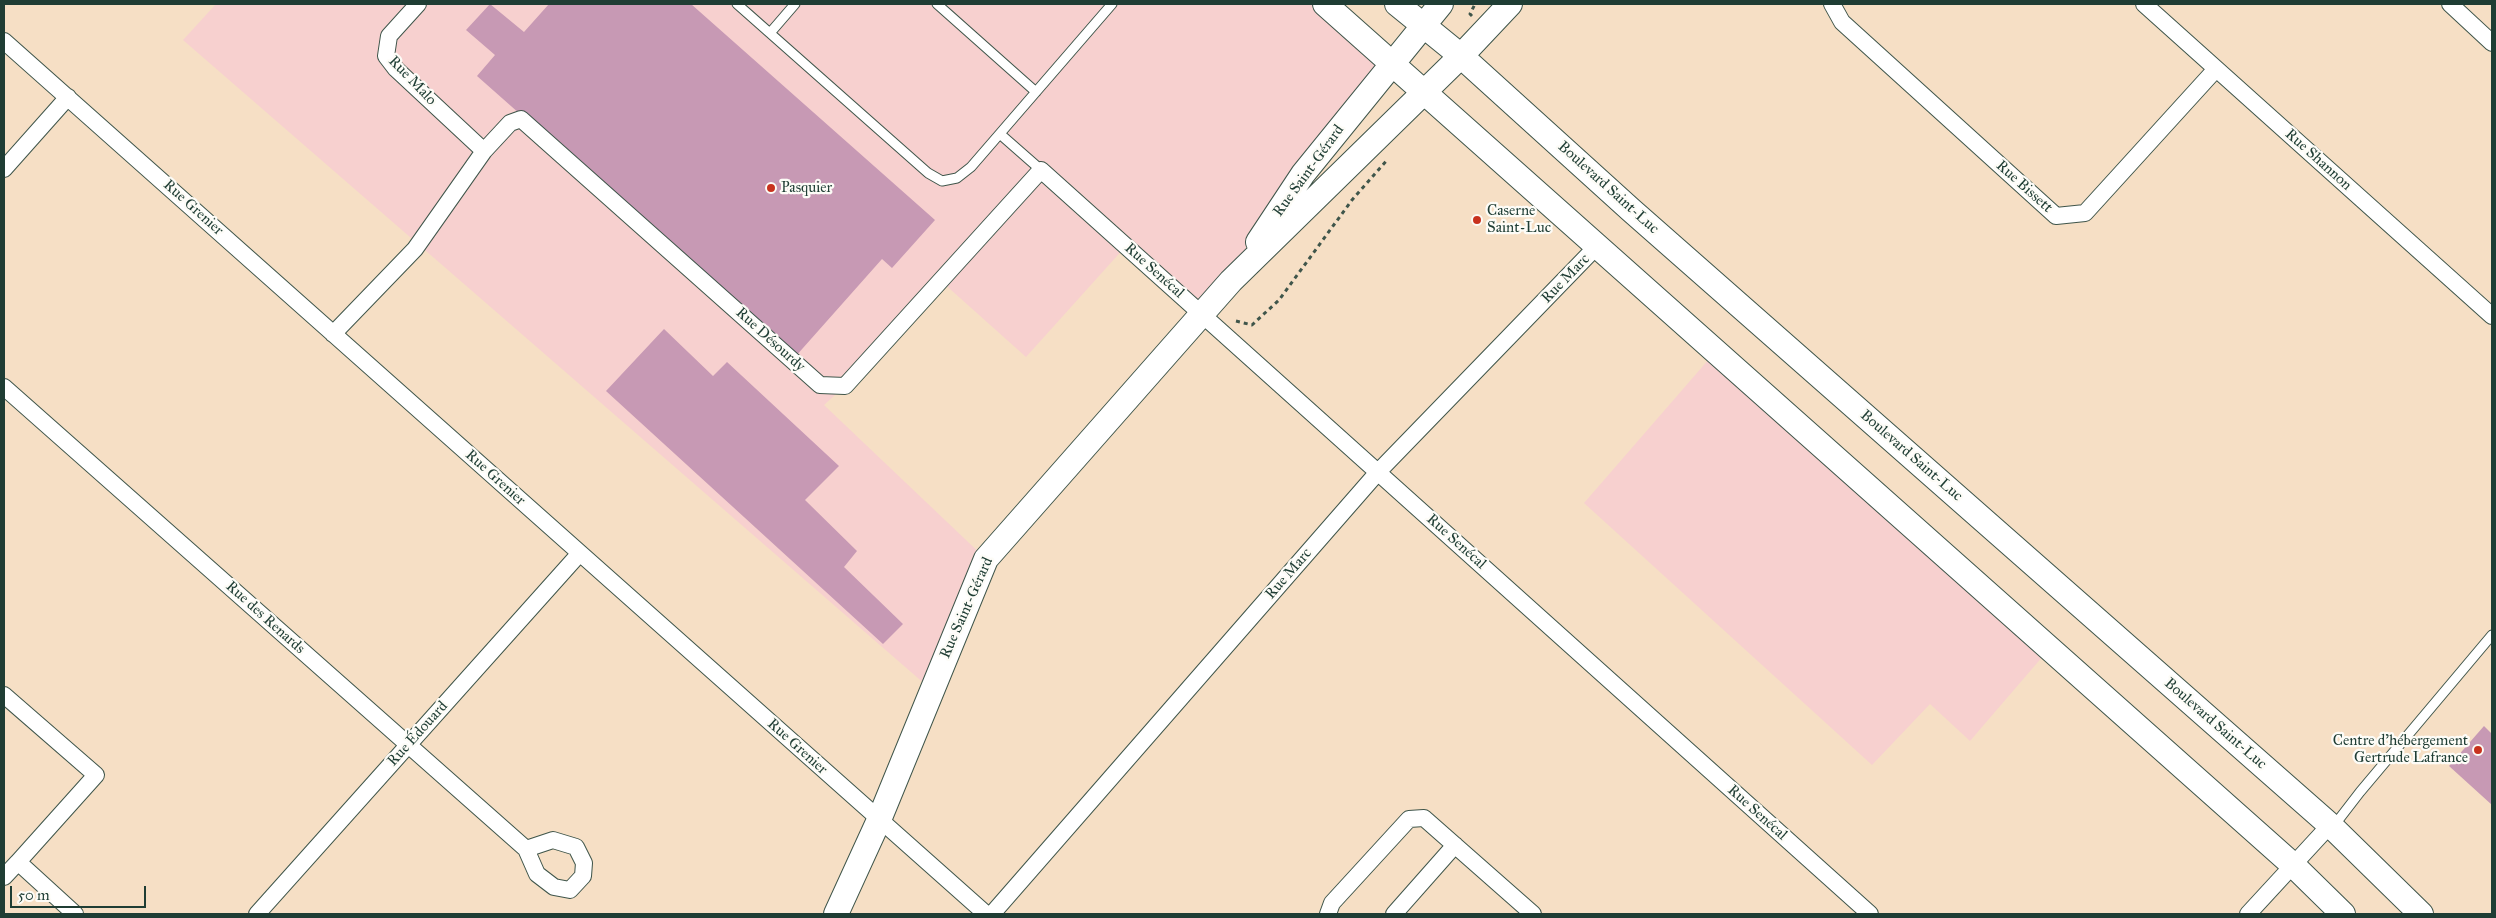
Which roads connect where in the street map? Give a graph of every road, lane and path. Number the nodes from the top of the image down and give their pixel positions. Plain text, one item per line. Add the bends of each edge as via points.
1 (418, 4) edge
2 (737, 4) edge
3 (795, 4) edge
4 (938, 4) edge
5 (1112, 4) edge
6 (1325, 4) edge
7 (1397, 4) edge
8 (1441, 4) edge
9 (1510, 4) edge
10 (1832, 4) edge
11 (2144, 4) edge
12 (2450, 4) edge
13 (1422, 25) junction
14 (770, 33) junction
15 (4, 41) edge
16 (2492, 43) edge
17 (1461, 56) junction
18 (1392, 64) junction
19 (2216, 69) junction
20 (1036, 92) junction
21 (1423, 93) junction
22 (68, 97) junction
23 (1000, 134) junction
24 (484, 151) junction
25 (1390, 157) dead end
26 (4, 169) edge
27 (1041, 170) junction
28 (1598, 246) junction
29 (1231, 281) junction
30 (1201, 314) junction
31 (2492, 316) edge
32 (1252, 325) dead end
33 (333, 334) junction
34 (4, 387) edge
35 (1378, 472) junction
36 (580, 553) junction
37 (2492, 635) edge
38 (4, 696) edge
39 (408, 745) junction
40 (879, 820) junction
41 (2332, 826) junction
42 (1455, 845) junction
43 (526, 849) dead end
44 (18, 862) junction
45 (2293, 865) junction
46 (4, 877) edge
47 (75, 914) edge
48 (257, 914) edge
49 (836, 914) edge
50 (986, 914) edge
51 (992, 914) edge
52 (1328, 914) edge
53 (1394, 914) edge
54 (1533, 914) edge
55 (1870, 914) edge
56 (2248, 914) edge
57 (2343, 914) edge
58 (2421, 914) edge

1 - 24 street, Rue Malo via 389,36 386,56
2 - 14 lane
3 - 14 lane
4 - 20 lane
5 - 20 lane
6 - 18 street
7 - 13 street, Boulevard Saint-Luc
8 - 13 street, Rue Saint-Gérard
9 - 17 street, Rue Saint-Gérard
10 - 19 street, Rue Bissett via 1842,22 2056,216 2085,213
11 - 19 street, Rue Shannon
12 - 16 street
13 - 17 street, Boulevard Saint-Luc
13 - 18 street, Rue Saint-Gérard
14 - 23 lane via 928,173 942,181 957,178 971,168
15 - 22 street, Rue Grenier
17 - 21 street, Rue Saint-Gérard
17 - 41 street, Boulevard Saint-Luc via 1631,210
18 - 21 street
18 - 29 street, Rue Saint-Gérard via 1303,174
19 - 31 street, Rue Shannon
20 - 23 lane
21 - 28 street
21 - 29 street, Rue Saint-Gérard
22 - 26 street
22 - 33 street, Rue Grenier
23 - 27 lane
24 - 27 street, Rue Désourdy via 510,123 521,119 820,385 845,386
24 - 33 street via 415,249
25 - 32 path via 1352,200 1279,300
27 - 30 street, Rue Senécal
28 - 35 street, Rue Marc
28 - 45 street
29 - 30 street, Rue Saint-Gérard
30 - 35 street, Rue Senécal
30 - 40 street, Rue Saint-Gérard via 986,559
33 - 36 street, Rue Grenier
34 - 39 street, Rue des Renards
35 - 51 street, Rue Marc
35 - 55 street, Rue Senécal
36 - 39 street, Rue Édouard
36 - 40 street, Rue Grenier
37 - 41 lane
38 - 44 street via 96,775
39 - 43 street, Rue des Renards
39 - 48 street, Rue Édouard
40 - 49 street, Rue Saint-Gérard
40 - 50 street, Rue Grenier
41 - 45 street
41 - 58 street, Boulevard Saint-Luc
42 - 52 street via 1424,818 1409,819 1332,903
42 - 53 street
42 - 54 street
44 - 46 street
44 - 47 street
45 - 56 street
45 - 57 street

